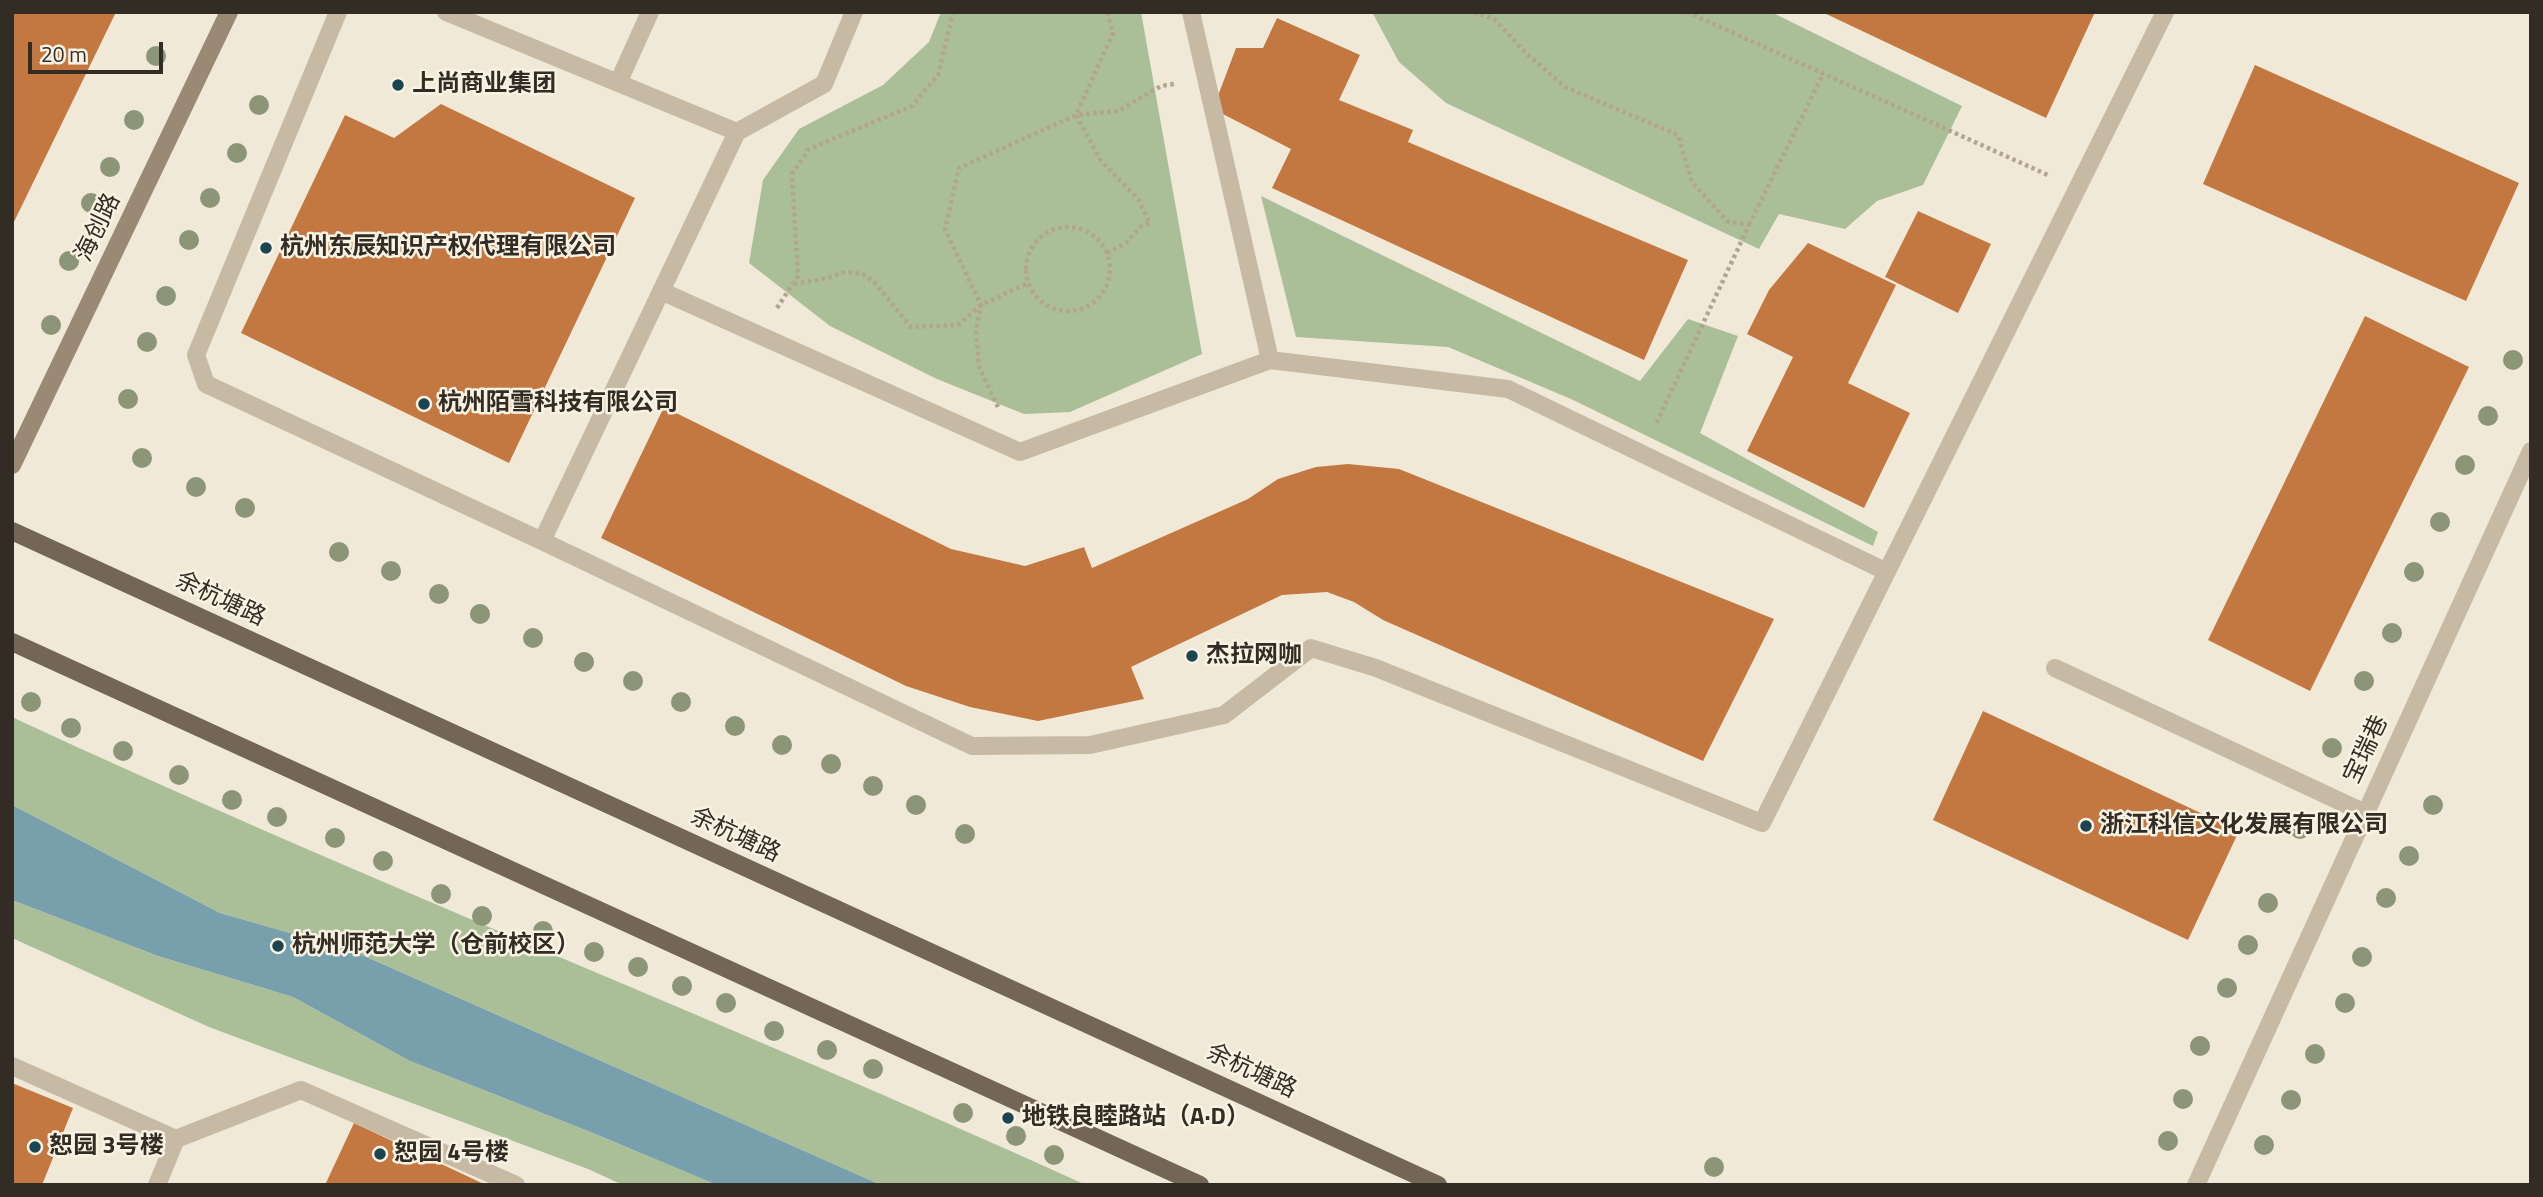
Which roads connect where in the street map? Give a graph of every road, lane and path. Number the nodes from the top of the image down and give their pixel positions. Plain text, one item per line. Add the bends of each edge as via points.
1 (229, 12) edge
2 (338, 12) edge
3 (446, 12) edge
4 (650, 12) edge
5 (854, 12) edge
6 (953, 12) edge
7 (1107, 12) edge
8 (1191, 12) edge
9 (1474, 12) edge
10 (1687, 12) edge
11 (2165, 12) edge
12 (1823, 74) junction
13 (1206, 81) junction
14 (618, 83) junction
15 (1076, 115) junction
16 (737, 132) junction
17 (2077, 189) junction
18 (1749, 225) junction
19 (1107, 253) junction
20 (1028, 283) junction
21 (793, 284) junction
22 (661, 292) junction
23 (981, 305) junction
24 (760, 335) junction
25 (1270, 360) junction
26 (2531, 451) edge
27 (1020, 452) junction
28 (1642, 453) junction
29 (12, 465) edge
30 (12, 531) edge
31 (542, 541) junction
32 (1887, 572) junction
33 (12, 642) edge
34 (2055, 668) dead end
35 (2365, 813) junction
36 (12, 1066) edge
37 (176, 1139) junction
38 (157, 1185) edge
39 (516, 1185) edge
40 (1200, 1185) edge
41 (1438, 1185) edge
42 (2196, 1185) edge

1 - 29 street, 海创路
2 - 31 street via 195,355 206,384
3 - 14 street
4 - 14 street
5 - 16 street via 824,83
6 - 21 path via 938,75 912,106 809,149 792,174 798,276
7 - 15 path via 1113,33
8 - 13 street
9 - 18 path via 1494,19 1565,88 1678,135 1692,182 1727,221
10 - 12 path
11 - 17 street
12 - 17 path
12 - 18 path
13 - 15 path via 1161,86 1118,111
13 - 25 street
14 - 16 street
15 - 19 path via 1101,161 1138,199 1150,223
15 - 23 path via 959,168 946,229
16 - 22 street
17 - 32 street
18 - 28 path
19 - 20 path via 1088,232 1060,227 1035,242 1028,254
19 - 20 path via 1111,267 1104,292 1083,309 1056,310 1034,295
20 - 23 path
21 - 23 path via 845,272 863,275 911,327 958,325
21 - 24 path
22 - 24 street
22 - 31 street
23 - 27 path via 976,331 979,367
24 - 27 street
25 - 27 street
25 - 28 street via 1508,389
26 - 35 street, 宝瑞巷
28 - 32 street
30 - 41 main road, 余杭塘路
31 - 32 street via 972,746 1090,745 1224,715 1311,648 1376,668 1762,823
33 - 40 main road
34 - 35 street
35 - 42 street, 宝瑞巷
36 - 37 street
37 - 38 street
37 - 39 street via 302,1090

